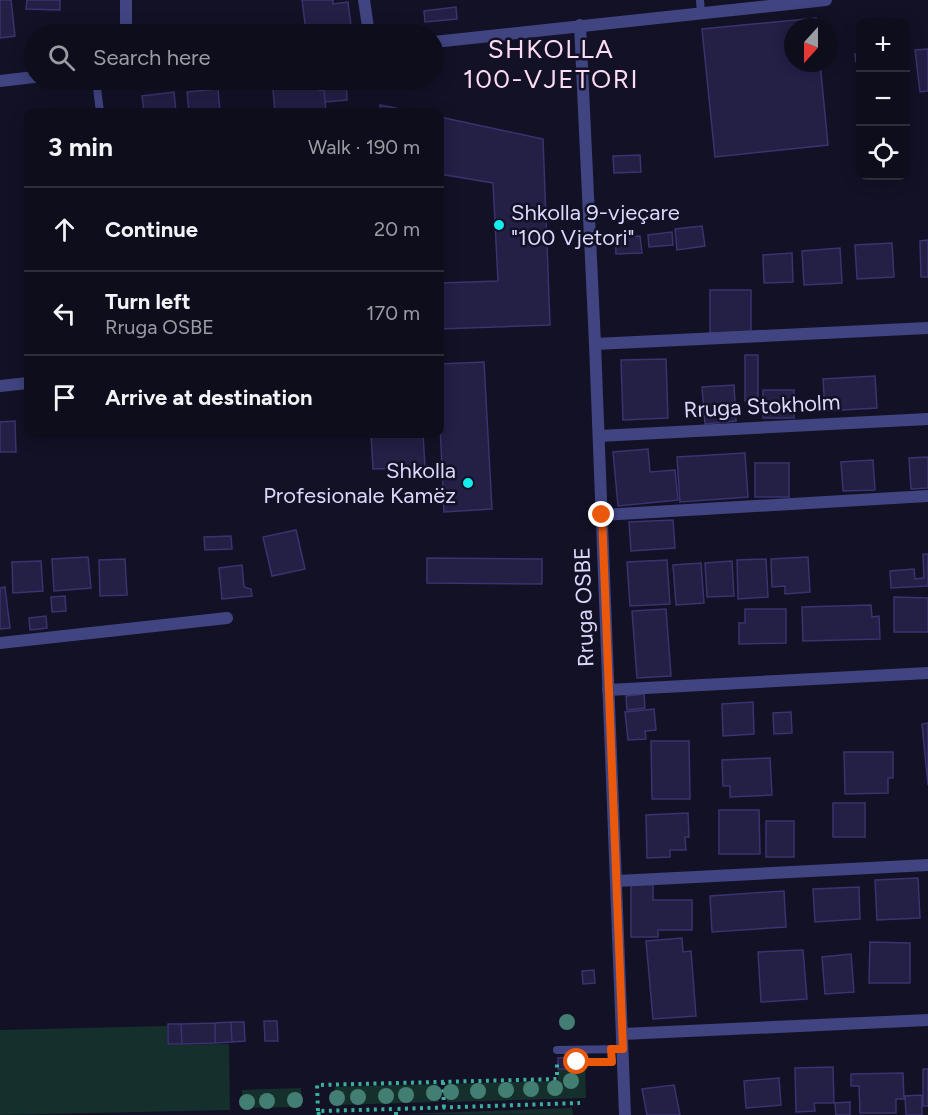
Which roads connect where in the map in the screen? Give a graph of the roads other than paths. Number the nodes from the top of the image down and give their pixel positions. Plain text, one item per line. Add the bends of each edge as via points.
1 (126, 0) edge
2 (364, 0) edge
3 (700, 0) edge
4 (826, 0) edge
5 (701, 13) junction
6 (126, 24) edge
7 (368, 24) edge
8 (580, 25) junction
9 (444, 41) edge
10 (24, 78) edge
11 (0, 81) edge
12 (97, 90) edge
13 (100, 108) edge
14 (928, 328) edge
15 (595, 344) junction
16 (24, 383) edge
17 (0, 386) edge
18 (928, 419) edge
19 (598, 436) junction
20 (928, 496) edge
21 (602, 515) junction
22 (227, 618) dead end
23 (0, 643) edge
24 (928, 673) edge
25 (608, 690) junction
26 (928, 865) edge
27 (617, 881) junction
28 (928, 1020) edge
29 (623, 1034) junction
30 (623, 1049) junction
31 (557, 1053) road end
32 (625, 1115) edge

1 - 6 street
2 - 7 street
3 - 5 lane
4 - 5 street
5 - 8 street
8 - 9 street
8 - 15 street, Rruga OSBE
10 - 11 street
12 - 13 lane
14 - 15 street
15 - 19 street, Rruga OSBE
16 - 17 street
18 - 19 street, Rruga Stokholm
19 - 21 street, Rruga OSBE
20 - 21 street
21 - 25 street, Rruga OSBE
22 - 23 street
24 - 25 street
25 - 27 street, Rruga OSBE
26 - 27 street
27 - 29 street, Rruga OSBE
28 - 29 street
29 - 30 street, Rruga OSBE
30 - 31 lane
30 - 32 street, Rruga OSBE

